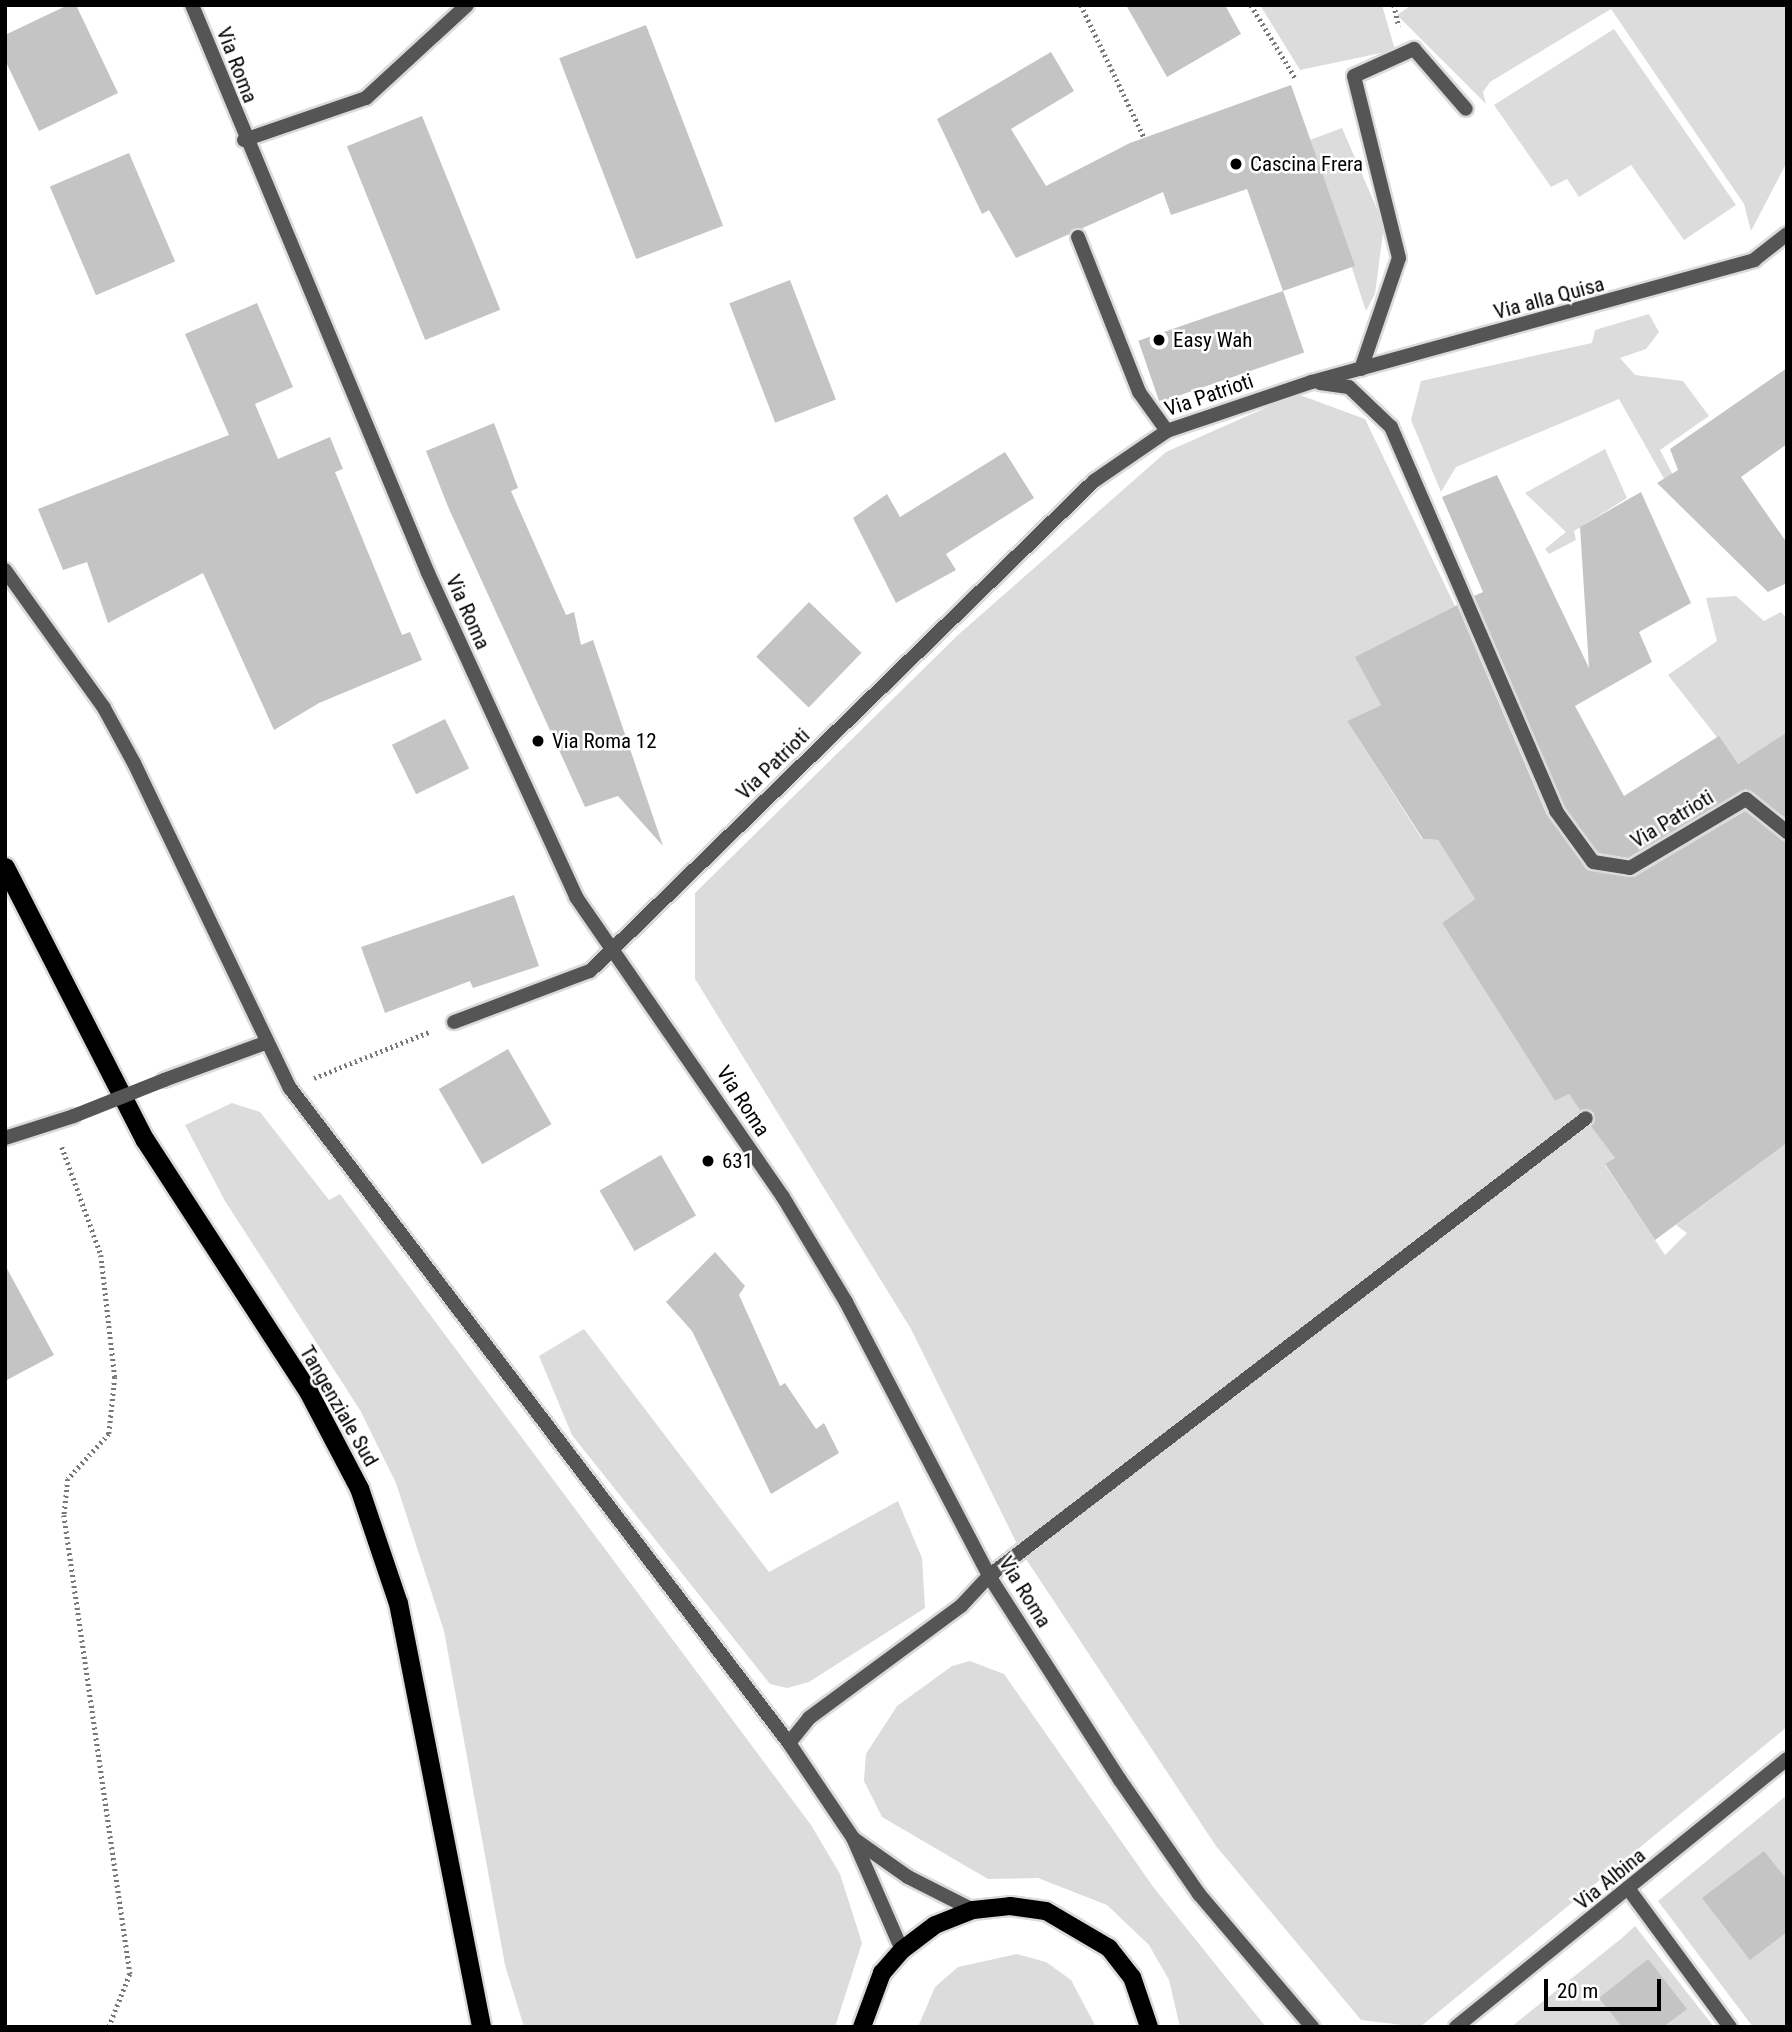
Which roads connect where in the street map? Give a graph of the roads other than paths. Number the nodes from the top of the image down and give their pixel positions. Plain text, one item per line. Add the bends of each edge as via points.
1 (192, 5) edge
2 (467, 5) edge
3 (1466, 108) dead end
4 (244, 140) junction
5 (1787, 234) edge
6 (1078, 237) dead end
7 (1361, 369) junction
8 (1312, 382) junction
9 (1167, 431) junction
10 (5, 569) edge
11 (1787, 832) edge
12 (5, 867) edge
13 (610, 950) junction
14 (454, 1022) road end
15 (265, 1043) junction
16 (1586, 1118) dead end
17 (5, 1138) edge
18 (989, 1576) junction
19 (789, 1742) junction
20 (1787, 1759) edge
21 (853, 1838) junction
22 (1630, 1891) junction
23 (973, 1910) junction
24 (902, 1950) junction
25 (481, 2027) edge
26 (862, 2027) edge
27 (1149, 2027) edge
28 (1312, 2027) edge
29 (1456, 2027) edge
30 (1730, 2027) edge

1 - 4 street, Via Roma
2 - 4 street via 366,98
3 - 7 street via 1414,49 1354,76 1399,258
4 - 13 street, Via Roma via 496,728 576,897
5 - 7 street, Via alla Quisa via 1741,264
6 - 9 street via 1139,392
7 - 8 street, Via alla Quisa
8 - 9 street, Via Patrioti
8 - 11 street, Via Patrioti via 1349,387 1391,427 1556,811 1593,862 1630,868 1746,799
9 - 13 street, Via Patrioti via 1094,481
10 - 15 street via 134,763
12 - 25 highway, Tangenziale Sud via 145,1140 308,1391 359,1488 398,1603
13 - 14 street, Via Patrioti via 590,971
13 - 18 street, Via Roma via 692,1062 832,1279
15 - 17 street, bridge
15 - 19 street via 290,1088
16 - 18 street
18 - 19 street via 961,1606 809,1718
18 - 28 street, Via Roma via 1199,1894
19 - 21 street
20 - 22 street, Via Albina
21 - 23 street via 908,1877
21 - 24 street
22 - 29 street, Via Albina
22 - 30 street
23 - 24 main road via 935,1925
23 - 27 main road via 1034,1909 1080,1926 1132,1978
24 - 26 main road via 882,1973

